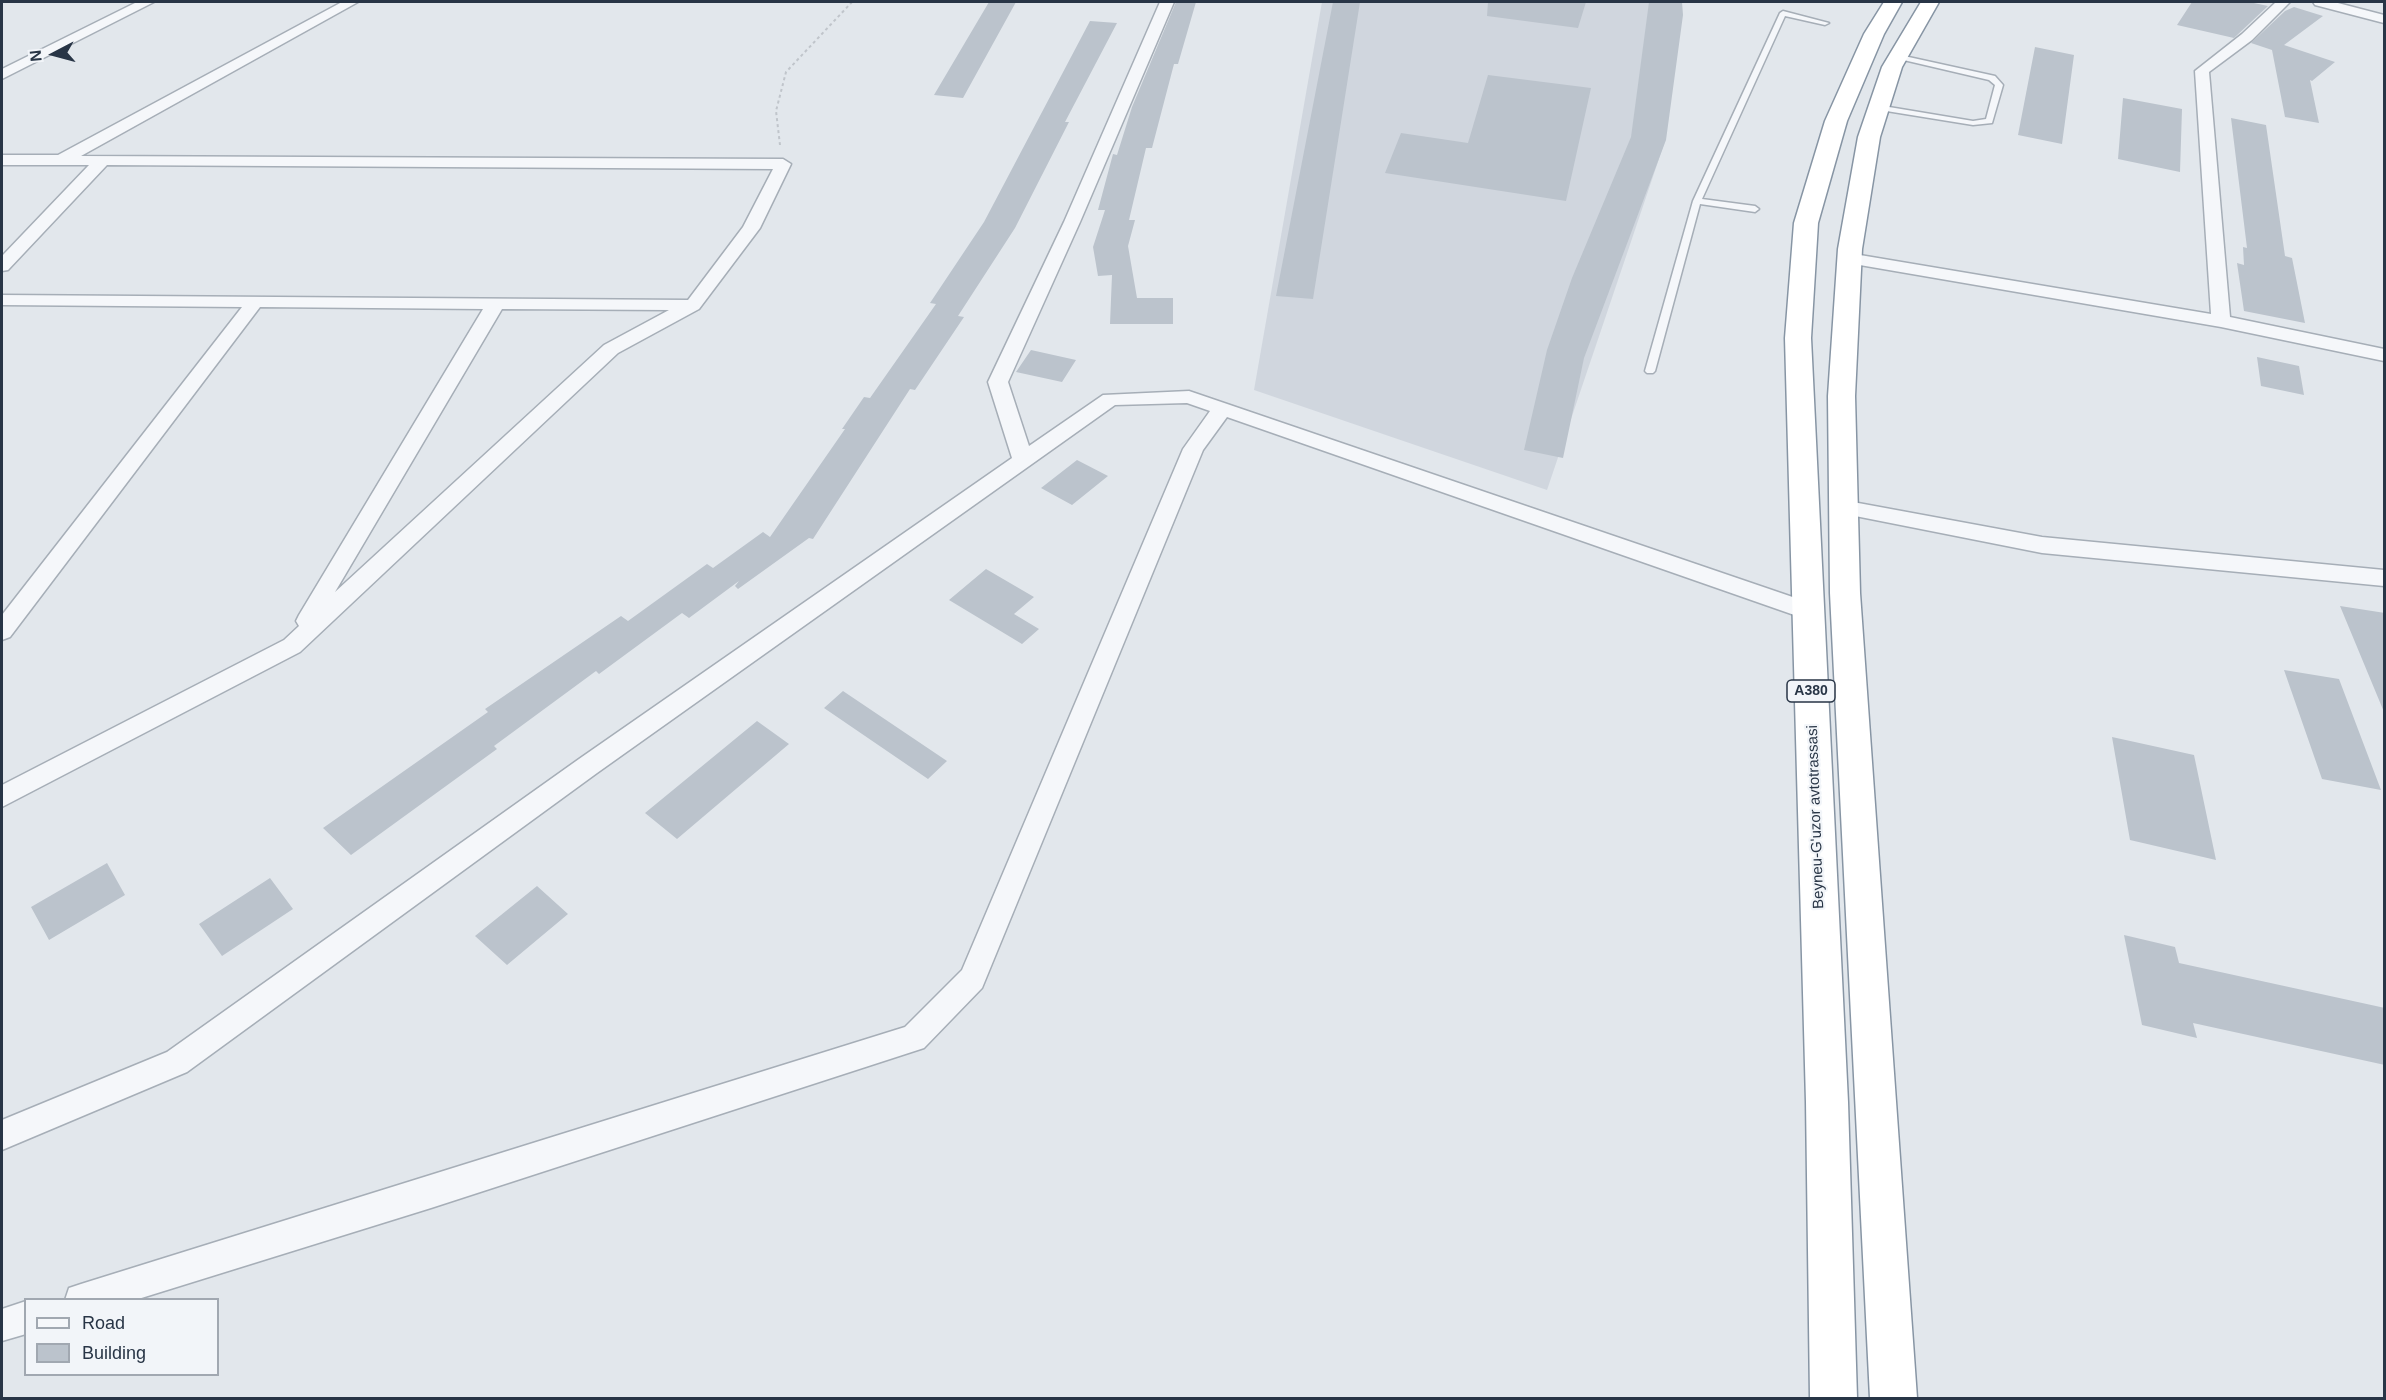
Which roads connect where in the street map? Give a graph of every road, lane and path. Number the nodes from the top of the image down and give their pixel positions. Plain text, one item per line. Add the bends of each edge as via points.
1 (147, 2) edge
2 (351, 2) edge
3 (852, 2) edge
4 (1167, 2) edge
5 (1893, 2) edge
6 (1930, 2) edge
7 (2283, 2) edge
8 (2320, 2) edge
9 (2385, 19) edge
10 (1825, 23) dead end
11 (1898, 57) junction
12 (2, 75) edge
13 (1877, 107) junction
14 (2, 160) edge
15 (60, 161) junction
16 (102, 161) junction
17 (783, 164) junction
18 (1697, 201) junction
19 (1755, 209) dead end
20 (1804, 239) junction
21 (1849, 253) junction
22 (2, 266) edge
23 (2, 301) edge
24 (255, 302) junction
25 (496, 303) junction
26 (693, 304) junction
27 (2221, 321) junction
28 (2385, 355) edge
29 (1650, 371) dead end
30 (1222, 409) junction
31 (1023, 459) junction
32 (1842, 507) junction
33 (2385, 578) edge
34 (1808, 611) junction
35 (2, 631) edge
36 (292, 646) junction
37 (2, 797) edge
38 (2, 1135) edge
39 (84, 1298) edge
40 (24, 1318) edge
41 (2, 1325) edge
42 (1833, 1398) edge
43 (1893, 1398) edge

1 - 12 street
2 - 15 street
3 - 17 path via 786,72 776,111
4 - 31 street via 998,382
5 - 20 highway, Beyneu-G'uzor avtotrassasi / A380 via 1874,34 1836,122
6 - 11 highway, A380
7 - 27 street via 2247,37 2202,71
8 - 9 street
10 - 18 lane via 1783,13
11 - 13 highway, A380
11 - 13 lane via 1992,78 1999,85 1989,121 1973,123
13 - 21 highway, A380 via 1864,156
14 - 15 street
15 - 16 street
16 - 17 street
16 - 22 street
17 - 26 street via 751,228
18 - 19 lane
18 - 29 lane
20 - 21 highway
20 - 34 highway, Beyneu-G'uzor avtotrassasi / A380 via 1797,338
21 - 27 street
21 - 32 highway, A380 via 1842,345
23 - 24 street
24 - 25 street
24 - 35 street
25 - 26 street
25 - 36 street
26 - 36 street via 611,349
27 - 28 street
30 - 31 street via 1189,397 1110,399
30 - 34 street
30 - 39 street via 1193,449 972,979 914,1038
31 - 38 street via 177,1062
32 - 33 street via 2043,545
32 - 43 highway, A380
34 - 42 highway, Beyneu-G'uzor avtotrassasi / A380 via 1827,1102
36 - 37 street
40 - 41 street

